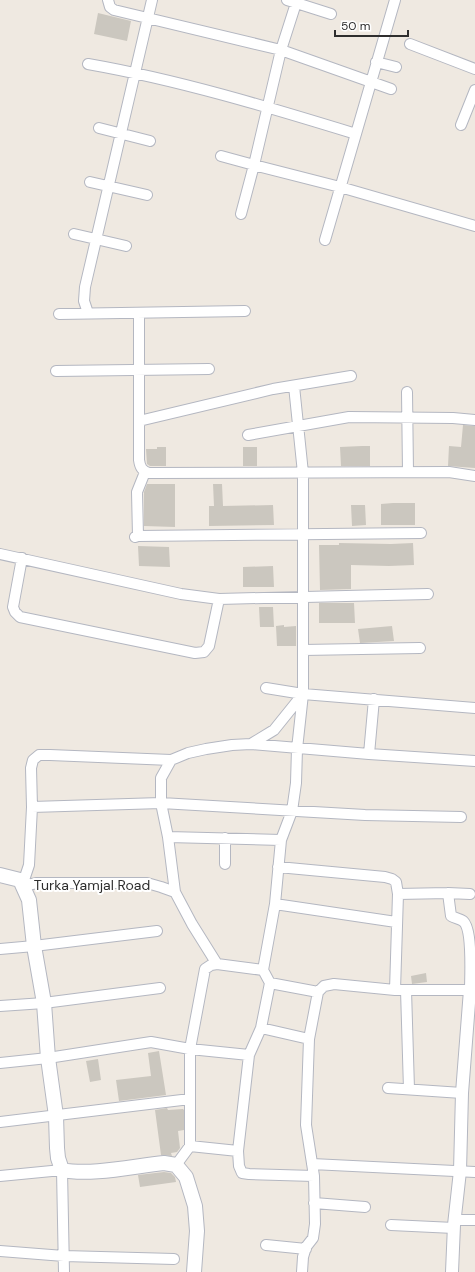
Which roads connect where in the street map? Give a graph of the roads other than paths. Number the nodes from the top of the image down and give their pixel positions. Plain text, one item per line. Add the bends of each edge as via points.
1 (108, 0) edge
2 (152, 0) edge
3 (395, 0) edge
4 (293, 1) edge
5 (331, 14) dead end
6 (148, 19) junction
7 (410, 44) dead end
8 (281, 50) junction
9 (376, 62) junction
10 (88, 64) dead end
11 (396, 67) dead end
12 (475, 69) edge
13 (135, 72) junction
14 (370, 82) junction
15 (391, 89) dead end
16 (475, 90) edge
17 (472, 104) edge
18 (268, 108) junction
19 (461, 125) dead end
20 (99, 128) dead end
21 (121, 134) junction
22 (356, 134) junction
23 (150, 141) dead end
24 (221, 156) dead end
25 (254, 165) junction
26 (90, 182) dead end
27 (108, 186) junction
28 (340, 186) junction
29 (147, 195) dead end
30 (241, 214) dead end
31 (475, 226) edge
32 (74, 234) dead end
33 (96, 239) junction
34 (325, 240) dead end
35 (126, 246) dead end
36 (245, 311) dead end
37 (139, 312) junction
38 (88, 313) junction
39 (59, 314) dead end
40 (139, 369) junction
41 (209, 369) dead end
42 (56, 370) dead end
43 (351, 376) dead end
44 (294, 386) junction
45 (407, 392) dead end
46 (407, 418) junction
47 (475, 420) edge
48 (139, 421) junction
49 (298, 425) junction
50 (248, 435) dead end
51 (145, 472) junction
52 (408, 472) junction
53 (303, 473) junction
54 (475, 476) edge
55 (421, 533) dead end
56 (303, 535) junction
57 (0, 554) edge
58 (22, 558) junction
59 (428, 594) dead end
60 (303, 597) junction
61 (218, 598) junction
62 (420, 648) dead end
63 (303, 650) junction
64 (266, 688) dead end
65 (303, 694) junction
66 (374, 699) junction
67 (475, 708) edge
68 (251, 744) junction
69 (297, 748) junction
70 (369, 754) junction
71 (171, 760) junction
72 (475, 761) edge
73 (161, 803) junction
74 (32, 808) junction
75 (292, 811) junction
76 (461, 817) dead end
77 (168, 838) junction
78 (225, 838) junction
79 (280, 840) junction
80 (225, 864) dead end
81 (278, 867) junction
82 (0, 875) edge
83 (22, 886) junction
84 (175, 892) junction
85 (448, 893) junction
86 (398, 894) junction
87 (470, 894) dead end
88 (275, 904) junction
89 (396, 922) junction
90 (157, 930) dead end
91 (34, 946) junction
92 (0, 949) edge
93 (217, 964) junction
94 (263, 970) junction
95 (270, 983) junction
96 (160, 988) dead end
97 (395, 990) junction
98 (406, 990) junction
99 (473, 990) edge
100 (318, 992) junction
101 (44, 1003) junction
102 (0, 1006) edge
103 (261, 1028) junction
104 (309, 1039) junction
105 (190, 1049) junction
106 (249, 1055) junction
107 (48, 1058) junction
108 (0, 1063) edge
109 (388, 1088) dead end
110 (409, 1089) junction
111 (462, 1093) junction
112 (190, 1099) junction
113 (56, 1116) junction
114 (0, 1122) edge
115 (190, 1146) junction
116 (238, 1151) junction
117 (176, 1164) junction
118 (312, 1164) junction
119 (62, 1170) junction
120 (460, 1171) junction
121 (475, 1172) edge
122 (0, 1176) edge
123 (314, 1176) junction
124 (314, 1203) junction
125 (365, 1207) dead end
126 (475, 1220) edge
127 (454, 1224) junction
128 (391, 1225) dead end
129 (266, 1245) dead end
130 (306, 1249) junction
131 (0, 1251) edge
132 (64, 1256) junction
133 (174, 1259) dead end
134 (64, 1272) edge
135 (194, 1272) edge
136 (302, 1272) edge
137 (452, 1272) edge

1 - 6 street via 114,10
2 - 6 street
3 - 9 street
4 - 5 street
4 - 8 street
6 - 8 street
6 - 13 street
7 - 12 street
8 - 14 street
8 - 18 street
9 - 11 street
9 - 14 street
10 - 13 street
13 - 18 street
13 - 21 street
14 - 15 street
14 - 22 street
16 - 17 street
17 - 19 street
18 - 22 street
18 - 25 street
20 - 21 street
21 - 23 street
21 - 27 street
22 - 28 street
24 - 25 street
25 - 28 street
25 - 30 street
26 - 27 street
27 - 29 street
27 - 33 street
28 - 31 street
28 - 34 street
32 - 33 street
33 - 35 street
33 - 38 street via 85,287 84,301
36 - 37 street
37 - 38 street
37 - 40 street
38 - 39 street
40 - 41 street
40 - 42 street
40 - 48 street
43 - 44 street
44 - 48 street
44 - 49 street
45 - 46 street
46 - 47 street
46 - 49 street via 349,417
46 - 52 street
48 - 51 street via 139,460 140,467
49 - 50 street
49 - 53 street
51 - 53 street
51 - 56 street via 137,492 136,536
52 - 53 street
52 - 54 street via 450,472
53 - 56 street
55 - 56 street
56 - 60 street
57 - 58 street
58 - 61 street via 181,594
58 - 61 street via 13,607 14,612 20,616 195,653 204,652 209,646
59 - 60 street
60 - 61 street
60 - 63 street
62 - 63 street
63 - 65 street
64 - 65 street
65 - 66 street
65 - 68 street via 274,730
65 - 69 street
66 - 67 street
66 - 70 street
68 - 69 street
68 - 71 street via 232,744 188,752
69 - 70 street
69 - 75 street
70 - 72 street
71 - 73 street via 161,778
71 - 74 street via 39,755 33,760 31,768
73 - 74 street
73 - 75 street
73 - 77 street
74 - 83 street via 29,865
75 - 76 street
75 - 79 street
77 - 78 street
77 - 84 street
78 - 79 street
78 - 80 street
79 - 81 street
81 - 86 street via 392,879 396,882
81 - 88 street
82 - 83 main road, Turka Yamjal Road via 20,880
83 - 84 street, Turka Yamjal Road via 37,883 147,883
83 - 91 main road via 29,900
84 - 93 street
85 - 86 street
85 - 87 street
85 - 99 street via 451,916 463,922 469,938
86 - 89 street
88 - 89 street
88 - 94 street
89 - 97 street
90 - 91 street
91 - 92 street
91 - 101 main road
93 - 94 street
93 - 105 street via 205,969
94 - 95 street
95 - 100 street
95 - 103 street
96 - 101 street
97 - 98 street
97 - 100 street via 334,984 324,986
98 - 99 street
98 - 110 street
99 - 111 street
100 - 104 street
101 - 102 street
101 - 107 main road
103 - 104 street
103 - 106 street
104 - 118 street via 306,1125
105 - 106 street
105 - 107 street via 151,1042
105 - 112 street
106 - 116 street
107 - 108 street
107 - 113 main road
109 - 110 street
110 - 111 street
111 - 120 street
112 - 113 street
112 - 115 street
113 - 114 street
113 - 119 main road via 58,1158
115 - 116 street
115 - 117 street
116 - 123 street via 238,1166 242,1173
117 - 119 main road via 164,1163 87,1172
117 - 135 main road via 186,1177 195,1206 198,1231
118 - 120 street
118 - 123 street
119 - 122 street
119 - 132 street
120 - 121 street
120 - 127 street
123 - 124 street
124 - 125 street
124 - 130 street via 313,1238
126 - 127 street
127 - 128 street
127 - 137 street
129 - 130 street
130 - 136 street
131 - 132 street
132 - 133 street
132 - 134 street

